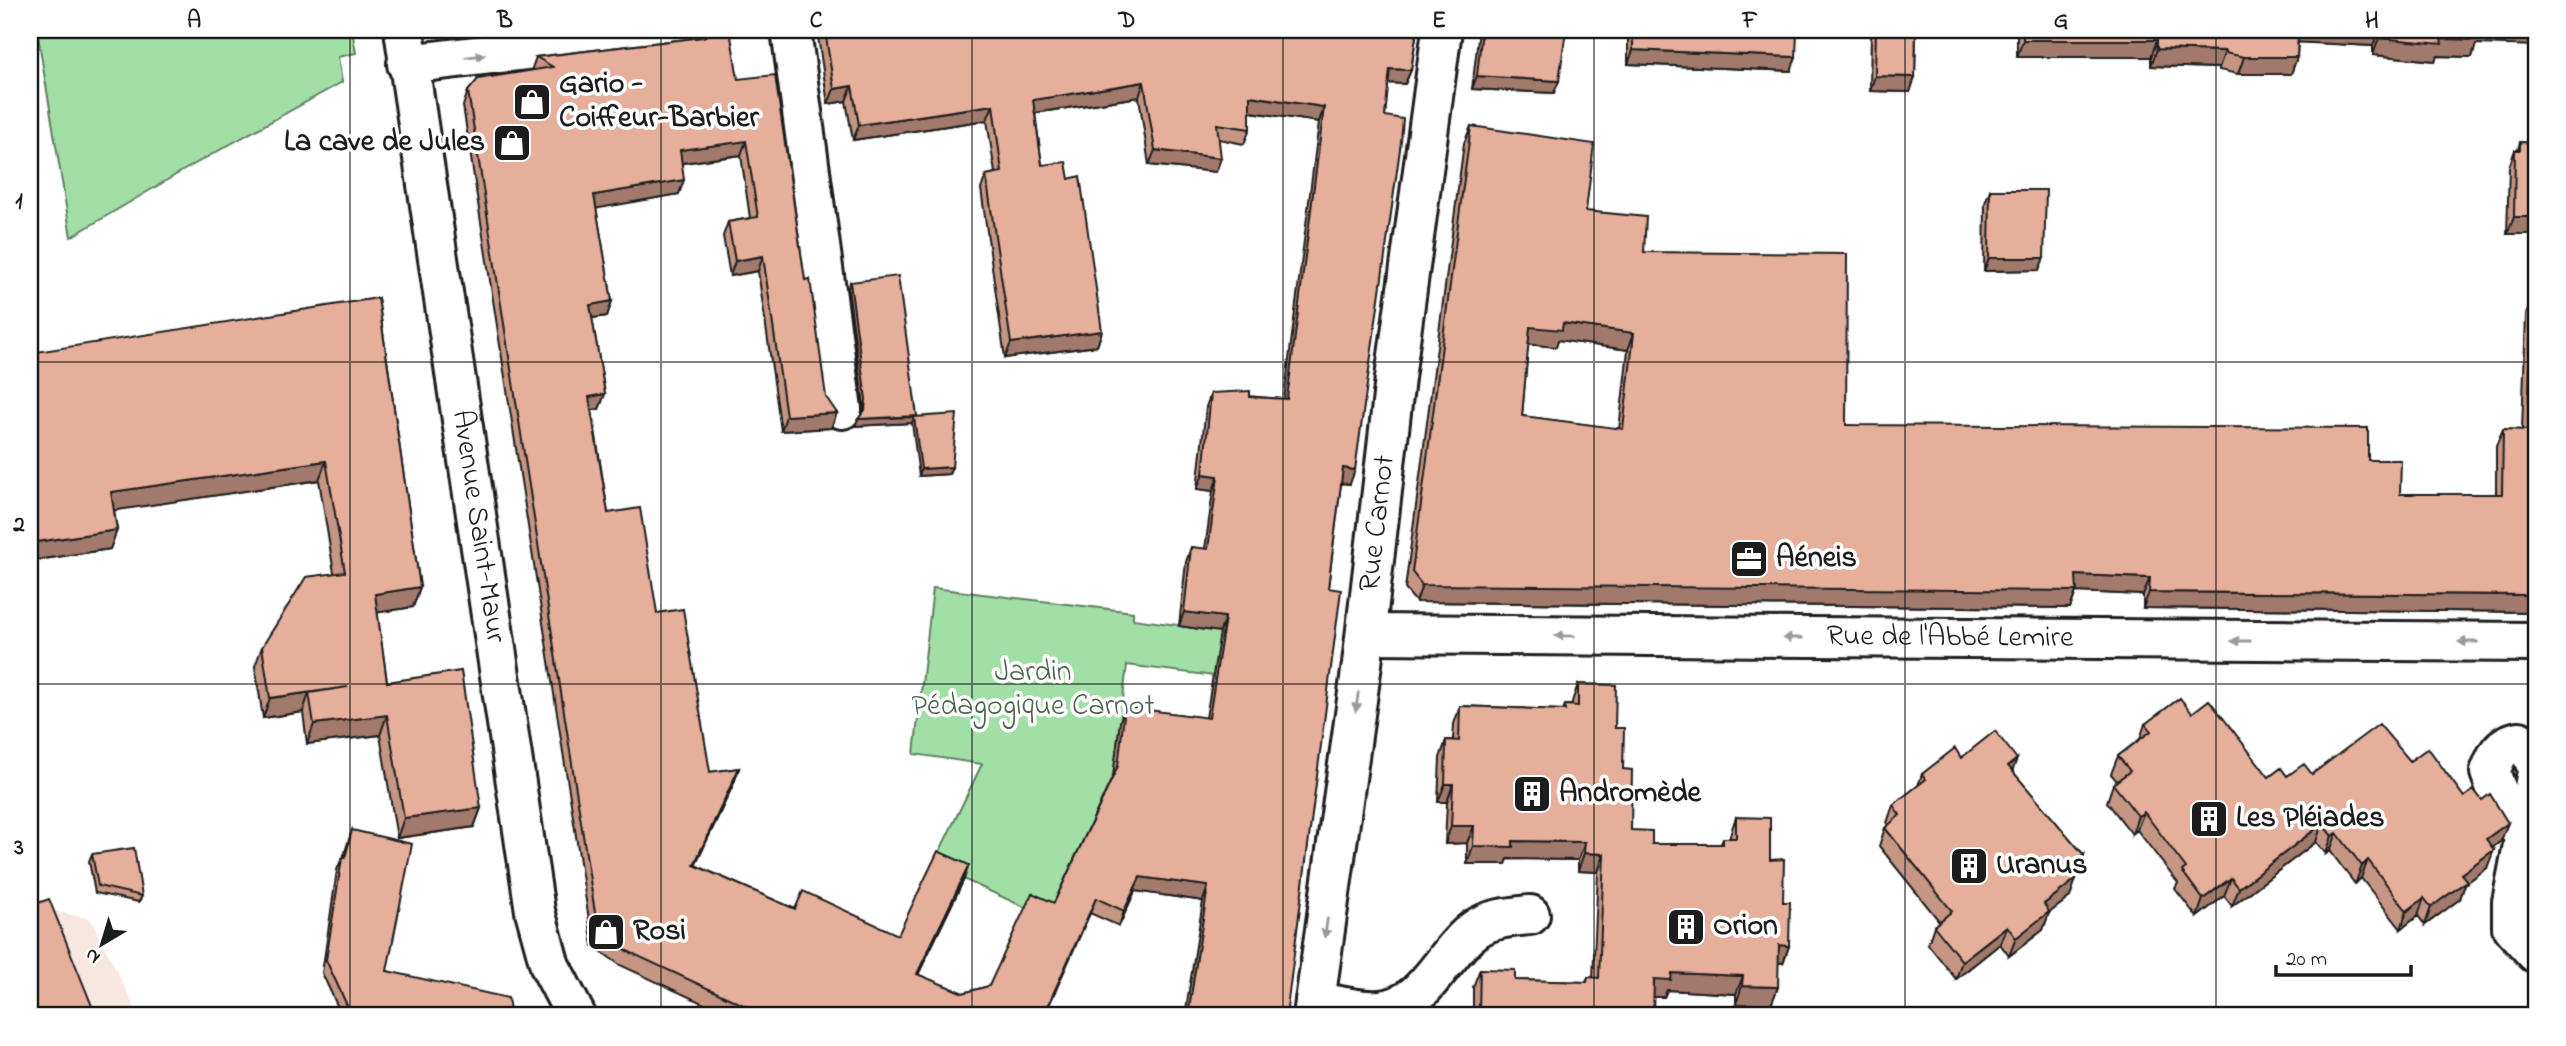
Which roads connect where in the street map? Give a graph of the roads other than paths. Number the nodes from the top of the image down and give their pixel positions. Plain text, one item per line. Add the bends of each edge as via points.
1 (695, 30) edge
2 (792, 30) edge
3 (1442, 30) edge
4 (405, 47) edge
5 (842, 409) dead end
6 (1366, 634) junction
7 (2536, 642) edge
8 (2536, 765) edge
9 (2536, 778) edge
10 (2524, 836) junction
11 (1530, 915) dead end
12 (2536, 953) edge
13 (1314, 1009) edge
14 (576, 1016) edge

4 -> 1 street
2 - 5 street
3 - 6 street, Rue Carnot
4 - 14 street, Avenue Saint-Maur via 536,911 550,966
7 -> 6 street, Rue de l'Abbé Lemire
6 -> 13 street, Rue Carnot
8 - 10 street via 2519,741 2507,743 2490,772 2498,796
9 - 10 street
10 - 12 street via 2512,927
11 - 13 street via 1478,928 1444,959 1415,998 1382,1010

